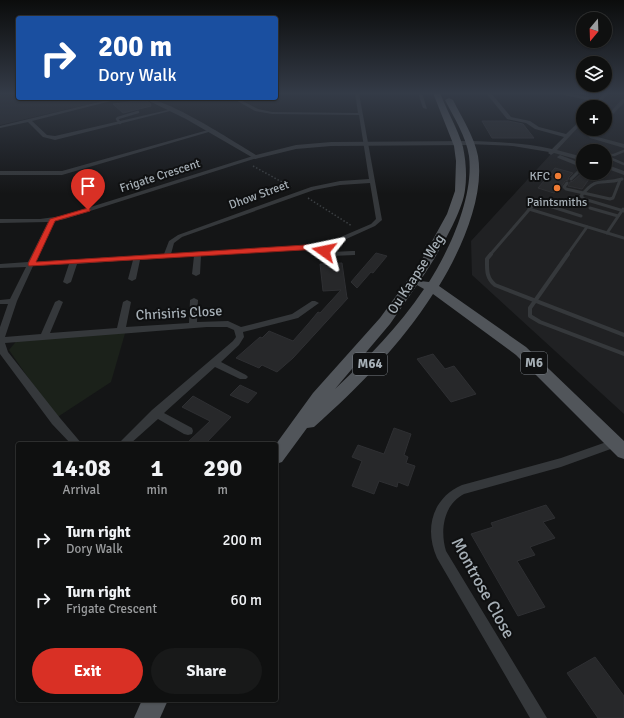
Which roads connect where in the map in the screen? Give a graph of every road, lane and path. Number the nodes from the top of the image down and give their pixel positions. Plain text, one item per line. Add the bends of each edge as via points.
1 (36, 127) edge
2 (105, 127) edge
3 (202, 127) edge
4 (364, 127) edge
5 (450, 127) edge
6 (461, 127) edge
7 (535, 127) edge
8 (576, 127) edge
9 (210, 131) junction
10 (567, 136) junction
11 (591, 136) edge
12 (369, 143) junction
13 (458, 144) junction
14 (470, 145) junction
15 (624, 146) edge
16 (624, 151) edge
17 (553, 152) junction
18 (612, 155) edge
19 (254, 157) junction
20 (576, 157) edge
21 (612, 159) edge
22 (576, 163) edge
23 (624, 164) edge
24 (612, 167) edge
25 (612, 170) edge
26 (624, 170) edge
27 (0, 173) edge
28 (576, 174) edge
29 (612, 175) edge
30 (622, 178) edge
31 (571, 179) dead end
32 (373, 181) junction
33 (567, 183) dead end
34 (583, 193) junction
35 (590, 208) dead end
36 (530, 209) junction
37 (623, 210) edge
38 (581, 216) dead end
39 (618, 216) junction
40 (52, 220) junction
41 (0, 221) edge
42 (587, 227) junction
43 (607, 233) junction
44 (624, 238) edge
45 (322, 246) junction
46 (352, 253) dead end
47 (198, 254) junction
48 (167, 256) junction
49 (138, 258) junction
50 (74, 262) junction
51 (31, 264) junction
52 (0, 266) edge
53 (196, 274) dead end
54 (132, 279) dead end
55 (414, 280) junction
56 (68, 282) dead end
57 (432, 287) junction
58 (194, 300) dead end
59 (13, 301) junction
60 (535, 301) junction
61 (0, 302) edge
62 (59, 302) dead end
63 (127, 302) dead end
64 (315, 303) dead end
65 (193, 325) junction
66 (121, 330) junction
67 (240, 330) junction
68 (45, 335) junction
69 (624, 335) edge
70 (0, 340) edge
71 (624, 354) edge
72 (213, 362) junction
73 (243, 376) dead end
74 (156, 413) junction
75 (298, 430) junction
76 (188, 431) dead end
77 (75, 442) edge
78 (125, 442) edge
79 (619, 445) edge
80 (278, 455) edge
81 (154, 702) edge
82 (147, 718) edge
83 (539, 718) edge

1 - 2 street via 45,136 55,138
3 - 9 street
4 - 12 street
5 - 13 main road, Ou Kaapse Weg
6 - 14 main road, Ou Kaapse Weg
7 - 10 street
8 - 10 street
9 - 19 street
9 - 27 street via 62,173
10 - 17 street
11 - 15 street
12 - 13 street
12 - 19 street via 311,145
12 - 32 street
13 - 14 street
13 - 55 main road, Ou Kaapse Weg via 461,161 460,191 441,236
14 - 17 street
14 - 57 main road, Ou Kaapse Weg via 474,163 473,196 467,218 444,268
16 - 18 lane
17 - 20 street
17 - 22 street
19 - 40 street, Frigate Crescent
21 - 23 lane
24 - 26 street
25 - 30 street
28 - 31 lane
29 - 30 street
30 - 34 lane via 593,182
30 - 34 lane via 612,198
32 - 45 street via 379,220 373,225
32 - 48 street, Dhow Street via 329,184 299,192 174,239 169,245
33 - 34 lane via 564,187 566,189
34 - 37 lane via 581,196 584,199
35 - 39 lane
36 - 38 lane via 539,203
36 - 42 lane
36 - 60 lane via 487,259 487,277 495,286
37 - 39 lane
39 - 43 lane
40 - 41 street, Frigate Crescent
40 - 51 street
42 - 43 lane
42 - 60 lane
43 - 44 lane
45 - 46 street via 329,254
45 - 47 street
47 - 48 street
47 - 53 street
48 - 49 street
49 - 50 street
49 - 54 street
50 - 51 street
50 - 56 street
51 - 52 street
51 - 59 street
55 - 57 main road, M6
55 - 75 main road, Ou Kaapse Weg / M64 via 385,321 319,397
57 - 75 main road, Ou Kaapse Weg / M64 via 380,354 332,402
57 - 79 main road, M6 via 521,351
58 - 65 street
59 - 61 street
59 - 70 street
60 - 69 lane
60 - 71 lane via 529,311 534,319
62 - 68 street
63 - 66 street
64 - 67 street via 285,320
65 - 66 street, Chrisiris Close
65 - 67 street, Chrisiris Close via 228,324
66 - 68 street, Chrisiris Close
67 - 72 street, Chrisiris Close via 240,337 236,343
68 - 70 street, Chrisiris Close
70 - 77 street via 4,353
72 - 73 street
72 - 74 street, Chrisiris Close
74 - 76 street
74 - 78 street, Chrisiris Close
75 - 80 main road, Ou Kaapse Weg / M64
79 - 83 street, Montrose Close via 466,488 454,494 440,515 437,544 441,554
81 - 82 main road

